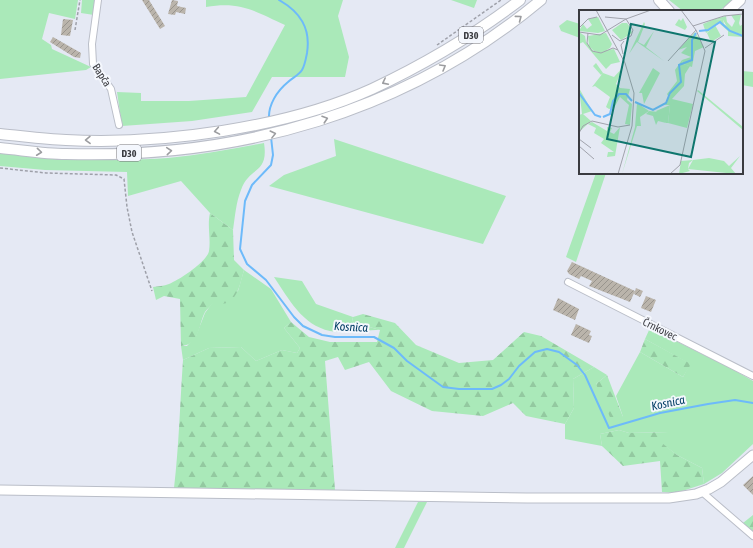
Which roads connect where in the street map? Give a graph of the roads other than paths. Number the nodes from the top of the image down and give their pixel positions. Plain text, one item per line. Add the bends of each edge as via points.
1 (98, 0) edge
2 (520, 0) edge
3 (541, 0) edge
4 (659, 0) edge
5 (739, 0) edge
6 (668, 10) edge
7 (729, 10) edge
8 (119, 125) dead end
9 (0, 134) edge
10 (0, 148) edge
11 (568, 282) dead end
12 (753, 376) edge
13 (753, 455) edge
14 (0, 490) edge
15 (702, 492) junction
16 (753, 536) edge

1 - 8 street, Bapča via 92,58 111,89
2 -> 9 main road, D30 via 469,36 392,79 325,106 285,118 168,137 118,140 67,140
10 -> 3 main road, D30 via 65,154 161,152 213,146 287,131 380,100 425,78 471,51
4 - 6 main road
5 - 7 main road
11 - 12 street, Črnkovec
13 - 15 main road via 721,482
14 - 15 main road via 625,498 680,498
15 - 16 street

